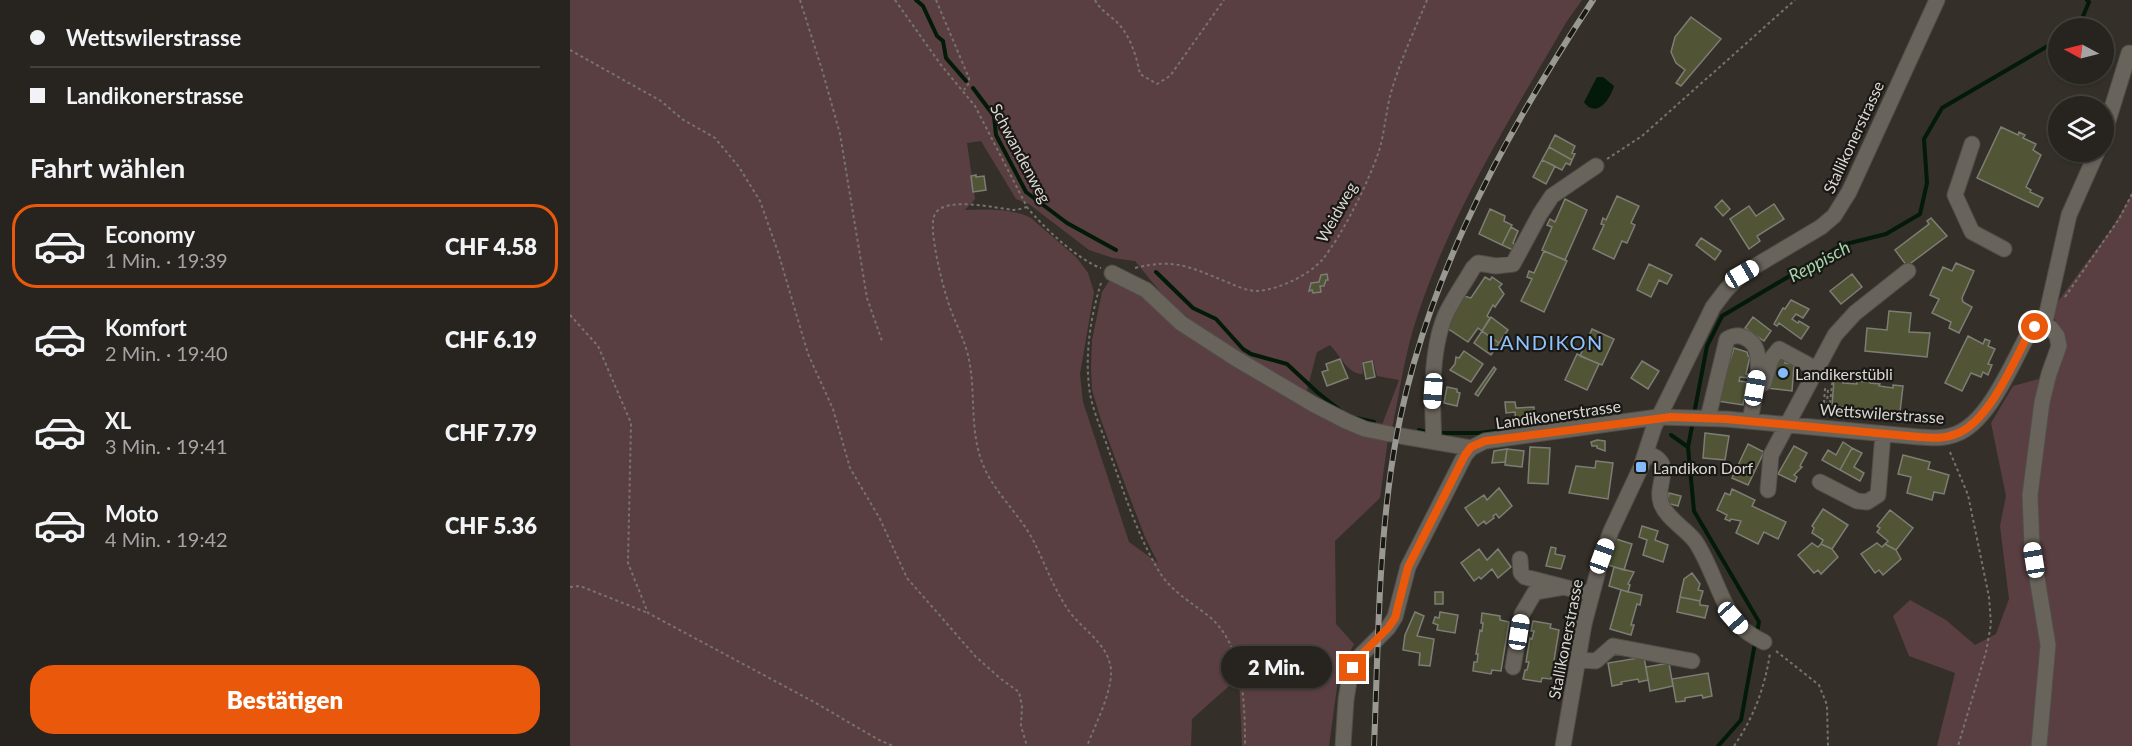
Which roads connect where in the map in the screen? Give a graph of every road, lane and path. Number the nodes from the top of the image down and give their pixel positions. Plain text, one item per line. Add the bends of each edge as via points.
1 (800, 0) edge
2 (895, 0) edge
3 (936, 0) edge
4 (1095, 0) edge
5 (1224, 0) edge
6 (1427, 0) edge
7 (1795, 0) edge
8 (1936, 0) edge
9 (570, 50) edge
10 (2129, 53) dead end
11 (964, 90) junction
12 (2114, 101) edge
13 (1972, 144) dead end
14 (2093, 162) edge
15 (1596, 166) joint
16 (2132, 194) edge
17 (1027, 207) junction
18 (2004, 249) dead end
19 (1151, 264) dead end
20 (1908, 271) dead end
21 (1112, 273) joint
22 (1097, 296) dead end
23 (2063, 299) dead end
24 (570, 315) edge
25 (2044, 326) junction
26 (882, 341) dead end
27 (1816, 369) junction
28 (1891, 381) dead end
29 (1658, 417) junction
30 (1705, 418) junction
31 (1823, 418) dead end
32 (1753, 421) junction
33 (1786, 424) junction
34 (1883, 434) junction
35 (1949, 437) junction
36 (1434, 442) junction
37 (1471, 447) junction
38 (1646, 453) junction
39 (1820, 482) dead end
40 (1768, 490) dead end
41 (1520, 559) dead end
42 (570, 587) edge
43 (1564, 587) junction
44 (1591, 594) junction
45 (648, 613) junction
46 (1767, 645) junction
47 (1578, 660) junction
48 (1692, 661) dead end
49 (1513, 667) dead end
50 (879, 740) junction
51 (883, 746) edge
52 (893, 746) edge
53 (1027, 746) edge
54 (1087, 746) edge
55 (1245, 746) edge
56 (1343, 746) edge
57 (1563, 746) edge
58 (1734, 746) edge
59 (1828, 746) edge
60 (1958, 746) edge
61 (2039, 746) edge

1 - 26 path via 840,134 867,298
2 - 11 path, Schwandenweg via 941,65
3 - 11 path via 969,78
4 - 5 path via 1122,28 1136,55 1140,74 1157,84 1170,76
6 - 19 path, Weidweg via 1392,88 1379,150 1368,180 1321,261 1299,278 1257,291 1183,265
7 - 15 path via 1642,136
8 - 29 street, Stallikonerstrasse via 1842,204 1821,227 1742,274 1726,290
9 - 53 path via 661,101 715,138 739,168 760,201 808,354 833,409 850,468 880,519 907,578 976,657 1019,692 1021,726
10 - 12 street
11 - 17 path, Schwandenweg via 988,128
13 - 18 street via 1955,195 1972,232
14 - 25 street via 2069,215
15 - 36 street via 1552,196 1513,264 1478,263 1462,287 1445,316 1437,345 1432,404
16 - 23 path
17 - 21 path, Schwandenweg via 1037,220 1092,265
17 - 54 path via 1015,210 976,204 942,208 936,212 933,233 949,306 967,353 972,377 973,427 982,463 1032,538 1070,612 1102,646 1112,667 1111,682
20 - 27 street via 1855,313 1835,335
21 - 36 street via 1146,290 1181,322 1312,404 1365,429
22 - 55 path via 1088,365 1094,410 1138,531 1162,575 1213,620 1234,649 1245,711
24 - 45 path via 598,346 631,423 628,563
25 - 35 street, Wettswilerstrasse via 2029,333 1982,416
25 - 61 street via 2055,332 2059,346 2042,402 2030,495 2032,548 2048,645
27 - 32 street via 1779,349 1771,359
27 - 33 street
28 - 31 path via 1878,376 1833,376 1830,404 1825,389
29 - 30 street, Wettswilerstrasse
29 - 37 street, Landikonerstrasse via 1485,441
29 - 38 street, Stallikonerstrasse
30 - 32 street, Wettswilerstrasse
30 - 32 street via 1727,339 1742,336 1759,352
32 - 33 street, Wettswilerstrasse
33 - 34 street, Wettswilerstrasse
33 - 40 street via 1771,455
34 - 35 street, Wettswilerstrasse
34 - 39 street via 1878,495 1867,502 1857,501
35 - 60 path via 1950,451 1968,495 1991,624
36 - 37 street
37 - 56 street via 1408,567 1395,618 1361,655 1350,675
38 - 44 street, Stallikonerstrasse via 1611,531
38 - 46 street via 1656,457 1662,466 1659,496 1664,508 1701,550 1733,618
41 - 43 street via 1525,577
42 - 45 path via 580,586
43 - 44 street
43 - 49 street via 1535,592 1522,614
44 - 47 street, Stallikonerstrasse
45 - 50 path
46 - 58 path via 1766,675 1758,703
46 - 59 path via 1819,685 1827,705
47 - 48 street via 1596,661 1613,646
47 - 57 street, Stallikonerstrasse
50 - 51 path
50 - 52 path

